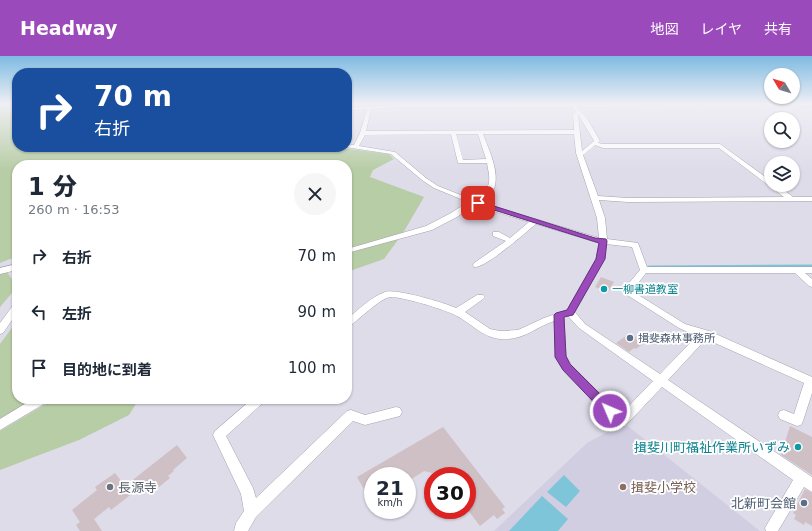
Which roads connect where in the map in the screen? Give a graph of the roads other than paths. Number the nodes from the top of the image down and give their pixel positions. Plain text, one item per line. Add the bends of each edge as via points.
1 (365, 126) edge
2 (576, 126) edge
3 (589, 126) edge
4 (480, 132) junction
5 (576, 132) junction
6 (363, 133) junction
7 (453, 133) junction
8 (596, 144) dead end
9 (352, 147) edge
10 (356, 148) junction
11 (581, 154) junction
12 (489, 161) junction
13 (764, 178) edge
14 (782, 192) edge
15 (596, 198) junction
16 (791, 199) junction
17 (812, 199) edge
18 (476, 202) junction
19 (535, 222) junction
20 (496, 234) dead end
21 (511, 241) junction
22 (603, 241) junction
23 (352, 250) edge
24 (477, 265) dead end
25 (12, 268) edge
26 (644, 270) junction
27 (797, 270) junction
28 (812, 270) edge
29 (0, 271) edge
30 (812, 284) edge
31 (480, 297) dead end
32 (457, 312) junction
33 (12, 313) edge
34 (564, 314) junction
35 (352, 320) edge
36 (0, 330) edge
37 (705, 334) junction
38 (662, 381) junction
39 (811, 382) edge
40 (35, 404) edge
41 (254, 404) edge
42 (396, 412) dead end
43 (784, 415) dead end
44 (0, 425) edge
45 (807, 481) edge
46 (251, 512) junction
47 (772, 528) dead end
48 (241, 531) edge

1 - 6 street
2 - 5 street
3 - 11 street via 597,141
4 - 5 street
4 - 7 street
4 - 12 street
5 - 11 street
6 - 7 street
6 - 10 street
7 - 12 street via 460,162
8 - 13 street via 720,146
9 - 10 street
10 - 18 street via 400,156 436,187
11 - 15 street via 580,158
12 - 18 street via 492,175 490,189
14 - 16 street
15 - 16 street
15 - 22 street
16 - 17 street
18 - 19 street
18 - 23 street via 429,228
19 - 21 street
19 - 22 street
20 - 21 street
21 - 24 street
22 - 26 street via 635,246
22 - 34 street via 600,259
25 - 29 street
26 - 27 street
26 - 37 street via 627,291 682,326
27 - 28 street
27 - 30 street
31 - 32 street
32 - 34 street via 487,332 500,335 520,334
32 - 35 street via 443,306 387,294
33 - 36 street
34 - 38 street
34 - 38 street via 561,357 567,367 621,422
37 - 38 street
37 - 39 street
38 - 45 street
39 - 43 street via 797,421
40 - 44 street
41 - 46 street via 219,436 248,493
42 - 46 street via 365,420 351,415
45 - 47 street
46 - 48 street

